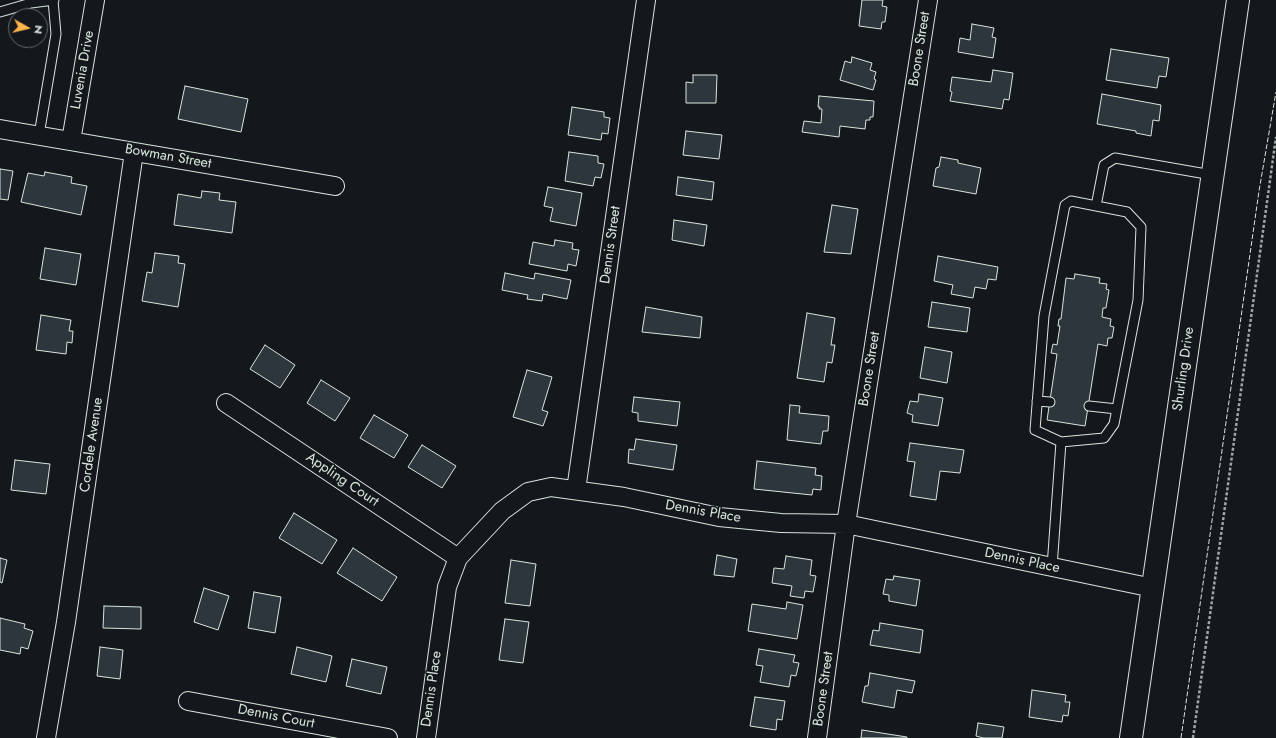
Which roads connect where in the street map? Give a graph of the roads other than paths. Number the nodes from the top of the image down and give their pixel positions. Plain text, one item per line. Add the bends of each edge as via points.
1 (54, 0) edge
2 (95, 0) edge
3 (646, 0) edge
4 (928, 0) edge
5 (1238, 0) edge
6 (0, 12) edge
7 (0, 129) edge
8 (39, 135) junction
9 (71, 141) junction
10 (134, 152) junction
11 (1212, 175) junction
12 (335, 186) dead end
13 (1096, 206) junction
14 (1037, 401) junction
15 (1050, 402) dead end
16 (226, 403) dead end
17 (1089, 406) dead end
18 (1117, 409) junction
19 (1061, 442) junction
20 (576, 490) junction
21 (846, 524) junction
22 (458, 558) junction
23 (1052, 567) junction
24 (1153, 588) junction
25 (188, 701) dead end
26 (46, 738) edge
27 (388, 738) edge
28 (426, 738) edge
29 (817, 738) edge
30 (1130, 738) edge

1 - 6 lane via 31,3
1 - 8 lane via 56,34
2 - 9 street, Luvenia Drive
3 - 20 street, Dennis Street
4 - 21 street, Boone Street
5 - 11 main road, Shurling Drive
7 - 8 street, Bowman Street
8 - 9 street, Bowman Street
9 - 10 street, Bowman Street
10 - 12 street, Bowman Street
10 - 26 street, Cordele Avenue via 66,622
11 - 13 lane via 1115,158 1104,165
11 - 24 main road, Shurling Drive
13 - 14 lane via 1071,201 1065,205 1044,316
13 - 18 lane via 1127,212 1141,227 1138,300
14 - 15 lane
14 - 19 lane via 1035,430
16 - 22 street, Appling Court
17 - 18 lane
18 - 19 lane via 1114,424 1104,438
19 - 23 lane
20 - 21 street, Dennis Place via 624,497 719,517 781,523
20 - 22 street, Dennis Place via 551,487 528,492 502,511
21 - 23 street, Dennis Place
21 - 29 street, Boone Street
22 - 28 street, Dennis Place via 447,587
23 - 24 street, Dennis Place
24 - 30 main road, Shurling Drive
25 - 27 street, Dennis Court

